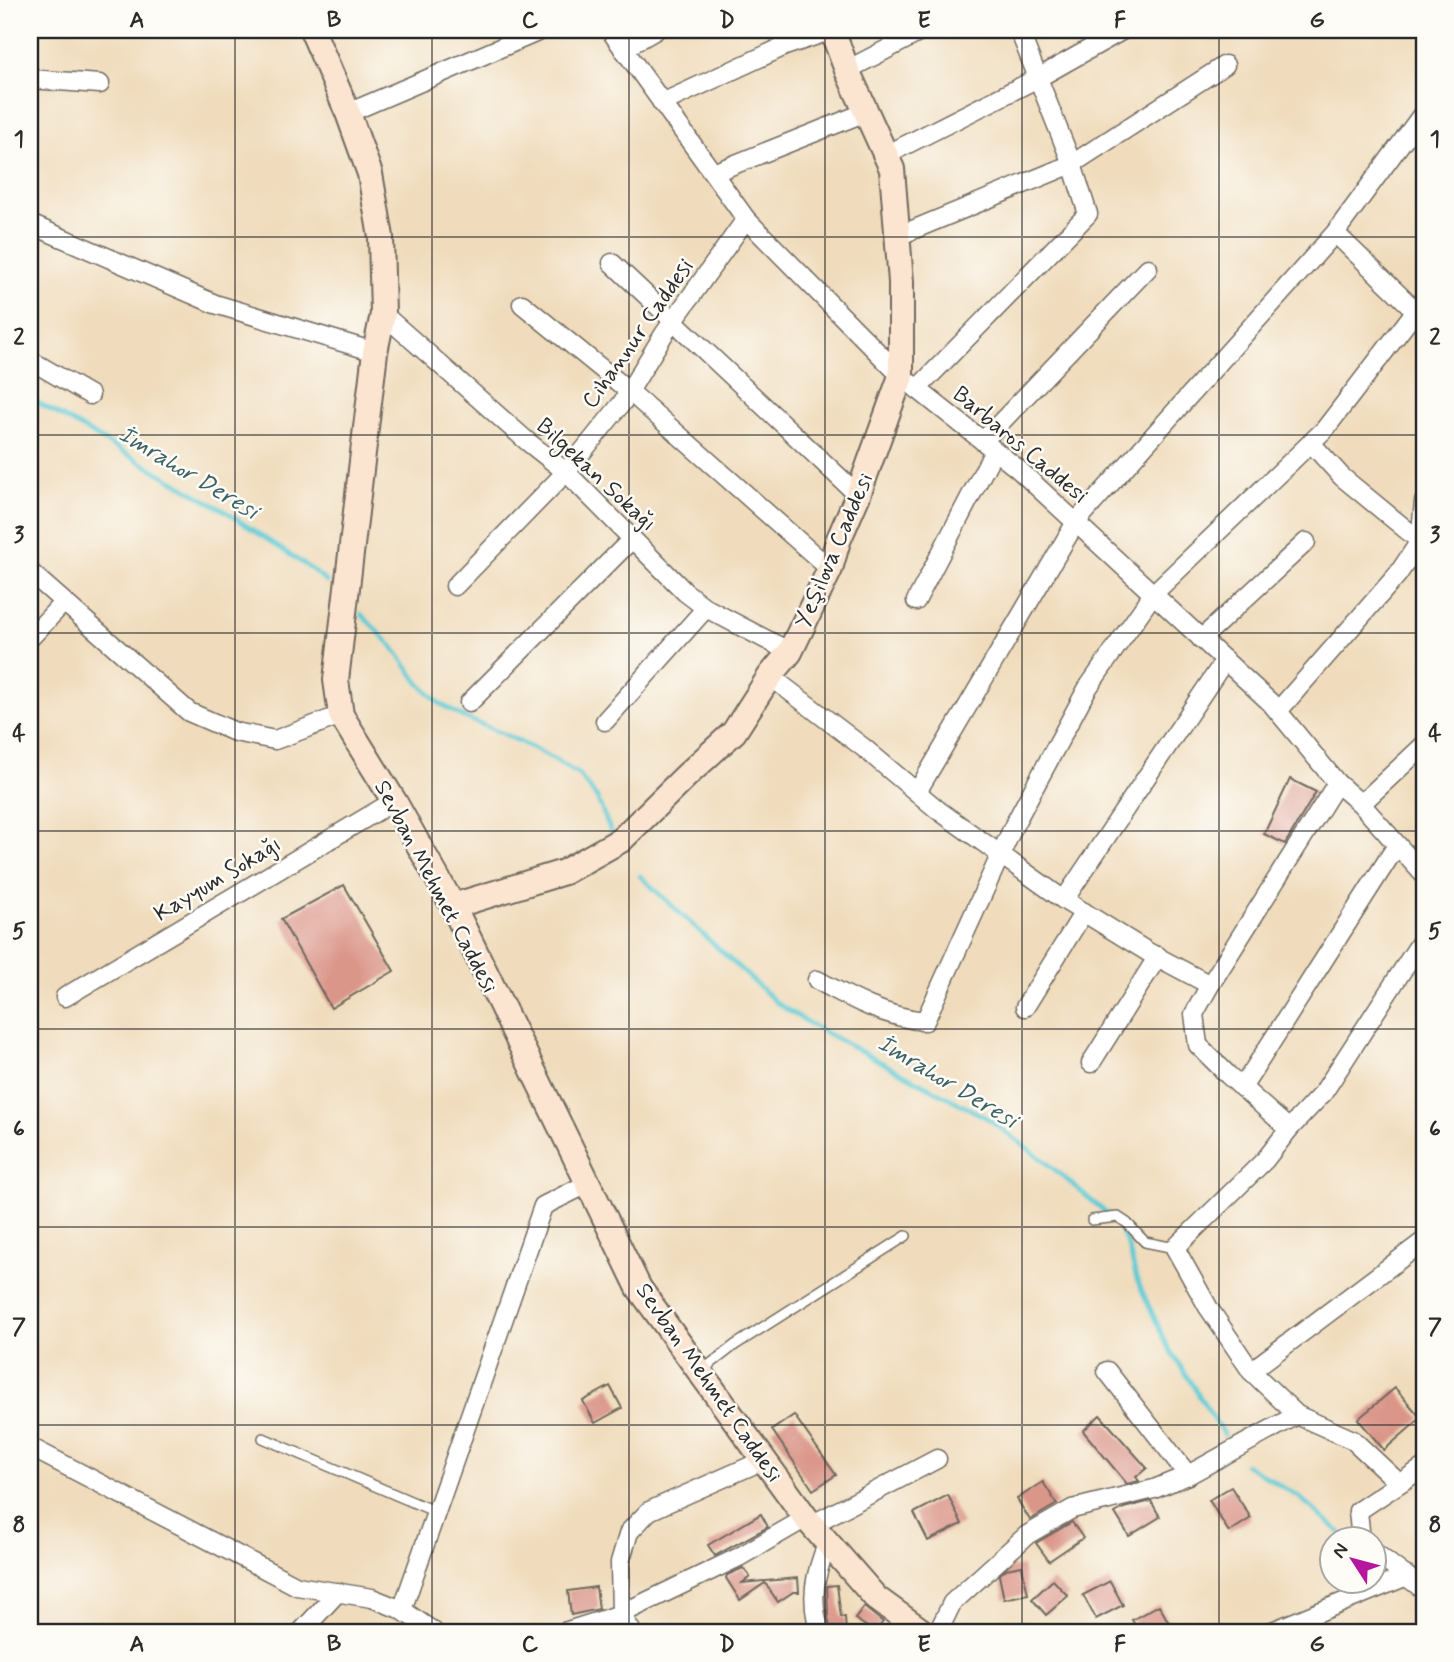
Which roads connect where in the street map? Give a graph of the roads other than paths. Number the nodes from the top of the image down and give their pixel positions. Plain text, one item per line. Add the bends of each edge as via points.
1 (542, 30) edge
2 (610, 30) edge
3 (656, 30) edge
4 (832, 30) edge
5 (924, 30) edge
6 (1019, 30) edge
7 (1123, 30) edge
8 (319, 32) edge
9 (623, 48) junction
10 (1225, 65) dead end
11 (847, 70) junction
12 (1038, 78) junction
13 (30, 79) edge
14 (100, 85) dead end
15 (662, 103) junction
16 (866, 112) junction
17 (1424, 112) edge
18 (348, 113) junction
19 (886, 155) junction
20 (1072, 164) junction
21 (713, 173) junction
22 (746, 219) junction
23 (30, 224) edge
24 (1335, 233) junction
25 (898, 236) junction
26 (612, 263) dead end
27 (1148, 268) dead end
28 (522, 304) dead end
29 (1421, 311) edge
30 (383, 314) junction
31 (674, 320) junction
32 (375, 352) junction
33 (30, 360) edge
34 (909, 383) junction
35 (629, 391) junction
36 (90, 395) dead end
37 (1311, 443) junction
38 (989, 446) junction
39 (566, 472) junction
40 (858, 495) junction
41 (1424, 502) edge
42 (1076, 522) junction
43 (632, 539) junction
44 (1420, 541) junction
45 (1306, 542) dead end
46 (830, 569) junction
47 (30, 572) edge
48 (456, 586) dead end
49 (1153, 594) junction
50 (64, 601) junction
51 (916, 601) dead end
52 (706, 608) junction
53 (30, 638) edge
54 (1201, 639) junction
55 (790, 652) junction
56 (1225, 660) junction
57 (770, 676) junction
58 (469, 703) dead end
59 (1278, 711) junction
60 (341, 716) junction
61 (605, 721) dead end
62 (1424, 745) edge
63 (1337, 783) junction
64 (917, 792) junction
65 (394, 801) junction
66 (1361, 804) junction
67 (1397, 845) junction
68 (1001, 854) junction
69 (1424, 875) edge
70 (1064, 900) junction
71 (453, 906) junction
72 (1084, 912) junction
73 (1424, 937) edge
74 (1158, 956) junction
75 (817, 980) dead end
76 (1210, 985) junction
77 (65, 998) dead end
78 (1025, 1007) dead end
79 (1091, 1063) dead end
80 (1242, 1088) junction
81 (1289, 1129) junction
82 (589, 1183) junction
83 (1092, 1220) dead end
84 (906, 1236) dead end
85 (1424, 1241) edge
86 (1175, 1248) junction
87 (1107, 1371) dead end
88 (1251, 1371) junction
89 (700, 1372) junction
90 (1297, 1415) junction
91 (263, 1438) dead end
92 (30, 1447) edge
93 (937, 1459) dead end
94 (764, 1460) junction
95 (1424, 1466) edge
96 (1188, 1475) junction
97 (1399, 1483) junction
98 (436, 1512) junction
99 (1359, 1526) edge
100 (816, 1528) junction
101 (1388, 1562) edge
102 (1407, 1576) junction
103 (1424, 1590) edge
104 (338, 1592) junction
105 (402, 1609) junction
106 (621, 1614) junction
107 (302, 1632) edge
108 (433, 1632) edge
109 (564, 1632) edge
110 (632, 1632) edge
111 (820, 1632) edge
112 (923, 1632) edge
113 (938, 1632) edge
114 (1270, 1632) edge

1 - 18 street
2 - 9 street, Barbaros Caddesi
3 - 9 street
4 - 11 main road, Yeşilova Caddesi
4 - 15 street via 785,46
5 - 11 street
6 - 12 street
7 - 12 street
8 - 18 main road, Sevban Mehmet Caddesi
9 - 15 street, Barbaros Caddesi
10 - 20 street
11 - 16 main road, Yeşilova Caddesi
12 - 19 street
12 - 20 street
13 - 14 street
15 - 21 street, Barbaros Caddesi
16 - 19 main road, Yeşilova Caddesi
16 - 21 street
17 - 24 street
18 - 30 main road, Sevban Mehmet Caddesi via 370,174 379,225
19 - 25 main road, Yeşilova Caddesi via 892,169
20 - 25 street
20 - 34 street via 1088,214
21 - 22 street, Barbaros Caddesi
22 - 31 street, Cihannur Caddesi
22 - 34 street, Barbaros Caddesi
23 - 32 street via 215,304
24 - 29 street
24 - 42 street
25 - 34 main road, Yeşilova Caddesi
26 - 31 street
27 - 38 street
28 - 35 street
29 - 37 street
30 - 32 main road, Sevban Mehmet Caddesi
30 - 39 street, Bilgekan Sokağı
31 - 35 street, Cihannur Caddesi
31 - 40 street
32 - 60 main road, Sevban Mehmet Caddesi via 336,680
33 - 36 street
34 - 38 street, Barbaros Caddesi
34 - 40 main road, Yeşilova Caddesi
35 - 39 street, Cihannur Caddesi
35 - 46 street
37 - 44 street via 1342,477
37 - 49 street
38 - 42 street, Barbaros Caddesi
38 - 51 street
39 - 43 street, Bilgekan Sokağı
39 - 48 street, Cihannur Caddesi
40 - 46 main road, Yeşilova Caddesi
41 - 44 street
42 - 49 street, Barbaros Caddesi
42 - 64 street
43 - 52 street, Bilgekan Sokağı
43 - 58 street
44 - 59 street via 1398,574
45 - 54 street
46 - 55 main road, Yeşilova Caddesi
47 - 50 street
49 - 54 street, Barbaros Caddesi
49 - 68 street via 1087,689
50 - 53 street
50 - 60 street via 189,712 234,732 275,740
52 - 55 street, Bilgekan Sokağı
52 - 61 street
54 - 56 street, Barbaros Caddesi
55 - 57 main road, Yeşilova Caddesi
56 - 59 street, Barbaros Caddesi
56 - 70 street
57 - 64 street
57 - 71 main road, Yeşilova Caddesi via 734,732 621,840 564,872
59 - 63 street, Barbaros Caddesi
60 - 65 main road, Sevban Mehmet Caddesi
62 - 66 street
63 - 66 street, Barbaros Caddesi
63 - 76 street
64 - 68 street
65 - 71 main road, Sevban Mehmet Caddesi
65 - 77 street, Kayyum Sokağı
66 - 67 street, Barbaros Caddesi
67 - 69 street, Barbaros Caddesi
67 - 80 street
68 - 70 street
68 - 75 street via 925,1020 870,1009
70 - 72 street
71 - 82 main road, Sevban Mehmet Caddesi
72 - 74 street
72 - 78 street
73 - 81 street via 1322,1093
74 - 76 street
74 - 79 street
76 - 80 street via 1194,1014 1198,1045
80 - 81 street
81 - 86 street via 1265,1160
82 - 89 main road, Sevban Mehmet Caddesi via 639,1287
82 - 98 street via 543,1206
83 - 86 lane via 1114,1216 1128,1223 1145,1242
84 - 89 lane
85 - 88 street
86 - 88 street
87 - 96 street
88 - 90 street
89 - 94 main road, Sevban Mehmet Caddesi
90 - 96 street
90 - 97 street via 1353,1440
91 - 98 lane
92 - 104 street via 297,1586
93 - 100 street
94 - 100 main road, Sevban Mehmet Caddesi
94 - 106 street via 641,1517 622,1552
95 - 97 street
96 - 113 street via 1154,1489 1072,1509 1027,1535 952,1603
97 - 99 street via 1357,1511
98 - 105 street
100 - 106 street via 739,1557
100 - 111 street via 814,1613
100 - 112 main road, Sevban Mehmet Caddesi via 876,1598
101 - 102 street
102 - 103 street
102 - 114 street
104 - 105 street
104 - 107 street
105 - 108 street
106 - 109 street
106 - 110 street

